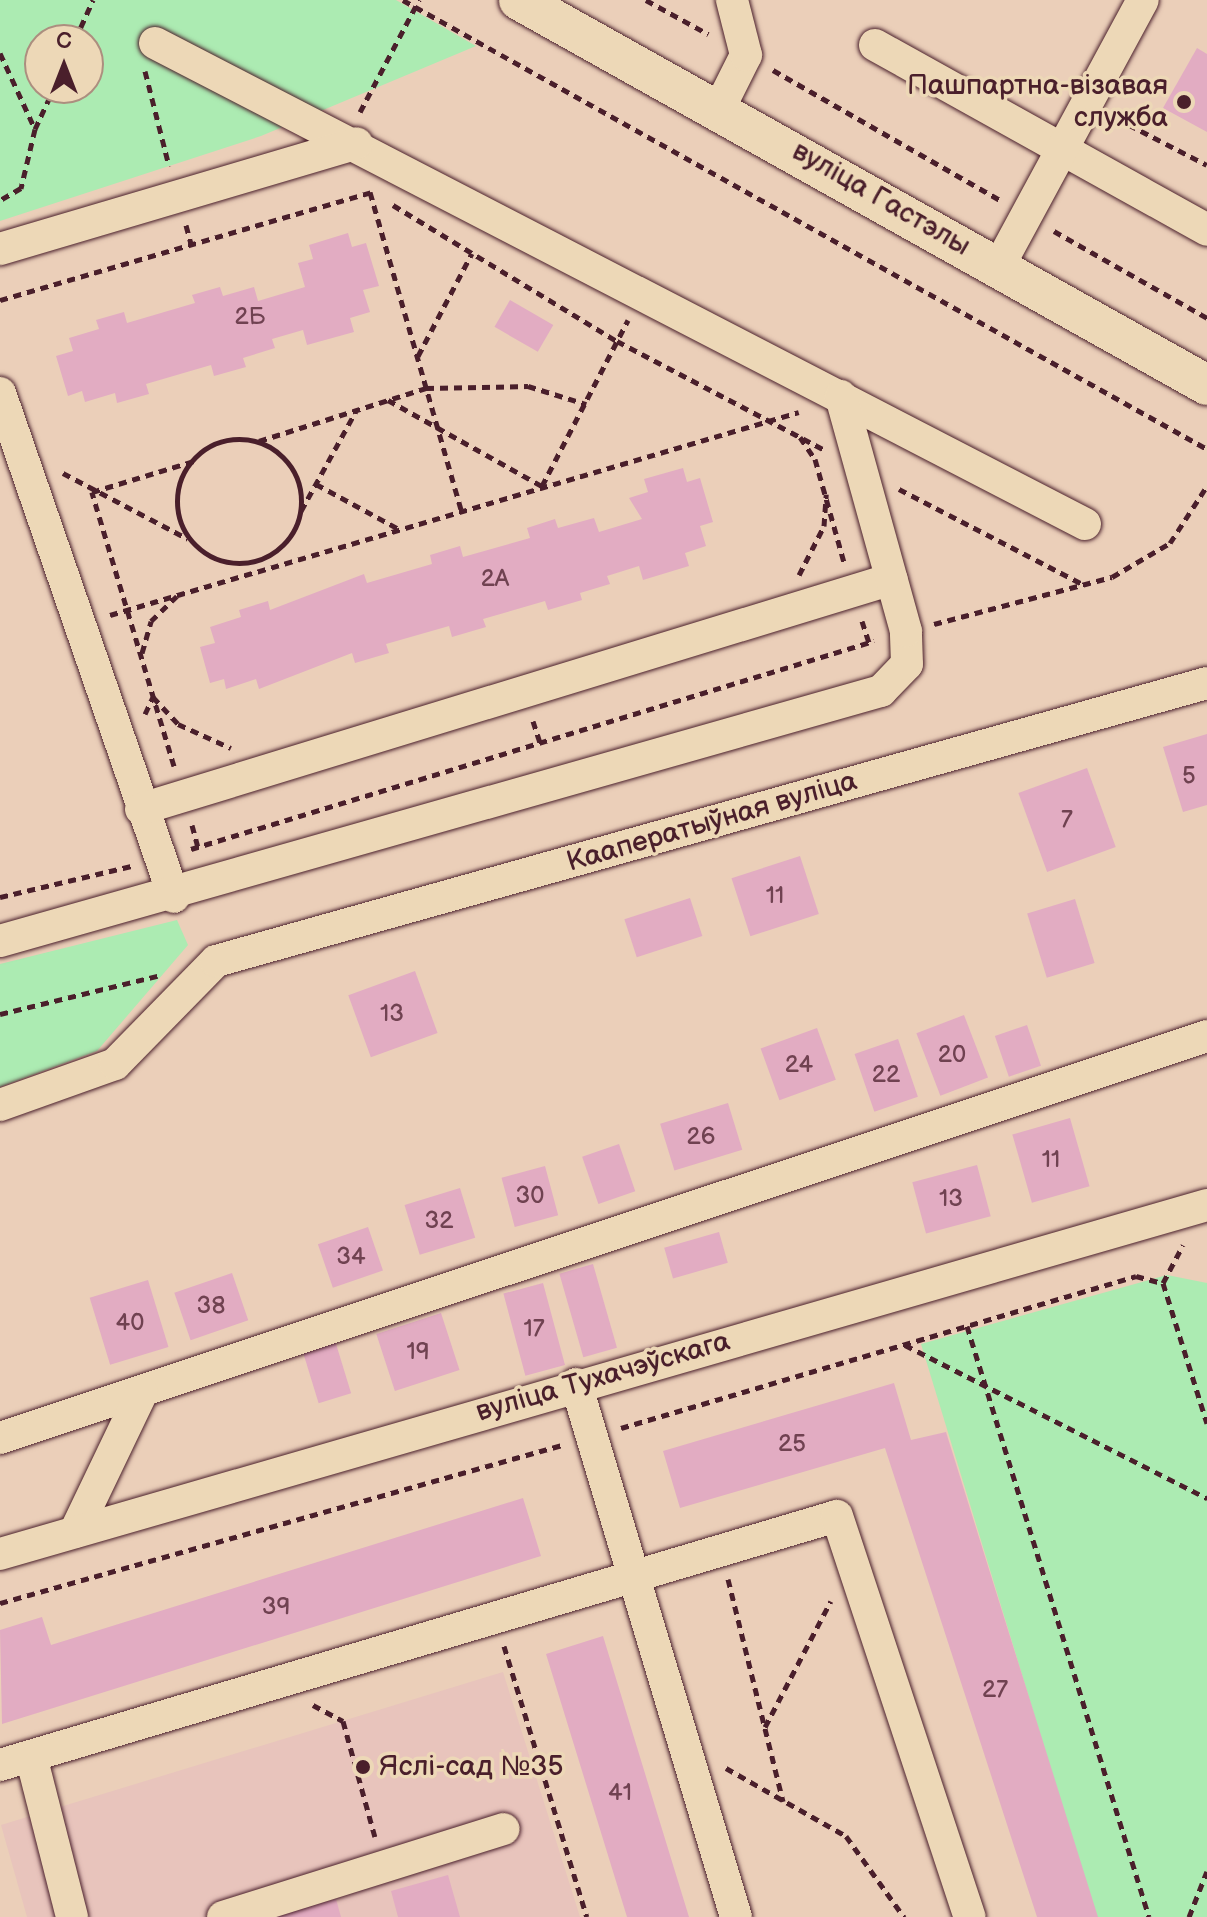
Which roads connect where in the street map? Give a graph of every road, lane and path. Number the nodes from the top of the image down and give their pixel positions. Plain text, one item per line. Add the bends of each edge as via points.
1 (93, 0) edge
2 (403, 0) edge
3 (419, 0) edge
4 (646, 0) edge
5 (732, 0) edge
6 (1143, 0) edge
7 (535, 5) edge
8 (416, 7) junction
9 (82, 24) edge
10 (155, 43) joint
11 (875, 45) dead end
12 (0, 53) edge
13 (746, 55) junction
14 (1087, 103) junction
15 (47, 104) edge
16 (720, 107) junction
17 (35, 129) junction
18 (357, 143) junction
19 (1062, 149) junction
20 (1207, 165) edge
21 (370, 191) junction
22 (178, 196) junction
23 (0, 200) edge
24 (1026, 215) junction
25 (1207, 230) edge
26 (191, 244) junction
27 (0, 249) edge
28 (472, 253) junction
29 (999, 266) junction
30 (642, 292) junction
31 (0, 300) edge
32 (1207, 318) edge
33 (617, 341) junction
34 (417, 357) junction
35 (1207, 385) edge
36 (426, 388) junction
37 (0, 393) edge
38 (841, 396) junction
39 (388, 400) junction
40 (586, 404) junction
41 (356, 410) junction
42 (772, 422) junction
43 (438, 429) junction
44 (799, 436) junction
45 (258, 441) junction
46 (18, 445) junction
47 (1207, 449) edge
48 (194, 461) junction
49 (862, 469) junction
50 (316, 484) junction
51 (542, 486) junction
52 (1207, 486) edge
53 (92, 492) junction
54 (461, 510) junction
55 (300, 511) junction
56 (1085, 524) dead end
57 (181, 525) junction
58 (399, 529) junction
59 (169, 530) junction
60 (190, 540) junction
61 (255, 561) junction
62 (258, 571) junction
63 (892, 579) junction
64 (1082, 585) junction
65 (852, 590) junction
66 (178, 595) junction
67 (127, 610) junction
68 (79, 625) junction
69 (906, 631) junction
70 (869, 643) junction
71 (141, 657) junction
72 (1207, 683) edge
73 (153, 697) junction
74 (238, 749) dead end
75 (183, 796) junction
76 (141, 809) junction
77 (198, 847) junction
78 (160, 859) junction
79 (0, 897) edge
80 (174, 897) junction
81 (0, 941) edge
82 (216, 961) junction
83 (0, 1014) edge
84 (1207, 1036) edge
85 (0, 1105) edge
86 (1207, 1205) edge
87 (1165, 1290) dead end
88 (967, 1326) dead end
89 (904, 1345) dead end
90 (984, 1383) junction
91 (576, 1384) junction
92 (142, 1392) junction
93 (1204, 1408) edge
94 (1207, 1423) edge
95 (0, 1438) edge
96 (1207, 1498) edge
97 (75, 1532) junction
98 (721, 1551) junction
99 (0, 1554) edge
100 (852, 1561) junction
101 (633, 1578) junction
102 (496, 1618) junction
103 (273, 1684) junction
104 (765, 1727) junction
105 (683, 1744) junction
106 (31, 1756) junction
107 (0, 1765) edge
108 (783, 1801) junction
109 (503, 1829) dead end
110 (383, 1867) junction
111 (1207, 1871) edge
112 (72, 1917) edge
113 (223, 1917) edge
114 (587, 1917) edge
115 (736, 1917) edge
116 (904, 1917) edge
117 (970, 1917) edge
118 (1149, 1917) edge
119 (1189, 1917) edge

1 - 9 path
2 - 8 path
3 - 8 path
4 - 13 path
5 - 13 street
6 - 14 street
7 - 16 main road, вуліца Гастэлы
8 - 18 path via 361,106
8 - 47 path
10 - 18 street
10 - 22 path via 144,75
11 - 19 street
12 - 17 path
13 - 16 street
13 - 24 path
14 - 19 street
14 - 20 path
15 - 17 path
16 - 29 main road, вуліца Гастэлы
17 - 23 path via 21,188
18 - 21 path
18 - 22 street
18 - 30 street
19 - 24 street
19 - 25 street
21 - 26 path
21 - 28 path
21 - 34 path
22 - 26 path
22 - 27 street
24 - 29 street
24 - 32 path
26 - 31 path
28 - 33 path
28 - 34 path
29 - 35 main road, вуліца Гастэлы
30 - 33 path
30 - 38 street
33 - 40 path
33 - 42 path
34 - 36 path
36 - 39 path
36 - 40 path via 528,386
36 - 43 path
37 - 46 street
38 - 42 path
38 - 49 street
38 - 56 street
39 - 41 path
39 - 43 path
40 - 51 path
41 - 45 path
41 - 50 path
42 - 44 path
42 - 51 path
43 - 51 path
43 - 54 path
44 - 49 path
44 - 65 path via 815,459
45 - 48 path via 223,439
45 - 55 path via 297,476
46 - 53 path
46 - 68 street
48 - 53 path
48 - 57 path via 177,490
49 - 63 street
49 - 64 path
50 - 55 path
50 - 58 path
51 - 54 path
52 - 64 path via 1170,543
53 - 59 path
53 - 67 path
54 - 58 path
55 - 61 path via 285,543
57 - 59 path
57 - 60 path
58 - 62 path
59 - 60 path
60 - 61 path via 219,560
61 - 62 path
62 - 66 path
63 - 65 street
63 - 69 street
64 - 69 path
65 - 70 path
65 - 75 street
66 - 67 path
66 - 71 path via 151,621
67 - 68 path
67 - 71 path
68 - 76 street
69 - 70 path
69 - 80 street via 907,664 881,691
70 - 77 path
71 - 73 path
72 - 82 street, Кааператыўная вуліца
73 - 74 path via 178,724
73 - 75 path
75 - 76 street
75 - 77 path
76 - 78 street
77 - 78 path
78 - 79 path
78 - 80 street
80 - 81 street
82 - 83 path
82 - 85 street via 115,1064
84 - 92 street
86 - 91 street, вуліца Тухачэўскага
87 - 93 path
88 - 90 path
89 - 90 path
90 - 96 path
90 - 118 path
91 - 97 street, вуліца Тухачэўскага
91 - 101 street
92 - 95 street
92 - 97 street
93 - 94 path
97 - 99 street, вуліца Тухачэўскага
98 - 100 street via 837,1516
98 - 101 street
98 - 104 path
100 - 104 path
100 - 117 street
101 - 102 street
101 - 105 street
102 - 103 street
102 - 114 path
103 - 106 street
103 - 110 path via 343,1721
104 - 108 path
105 - 108 path
105 - 115 street
106 - 107 street
106 - 112 street
108 - 116 path via 846,1836
109 - 110 street
110 - 113 street
111 - 119 path

